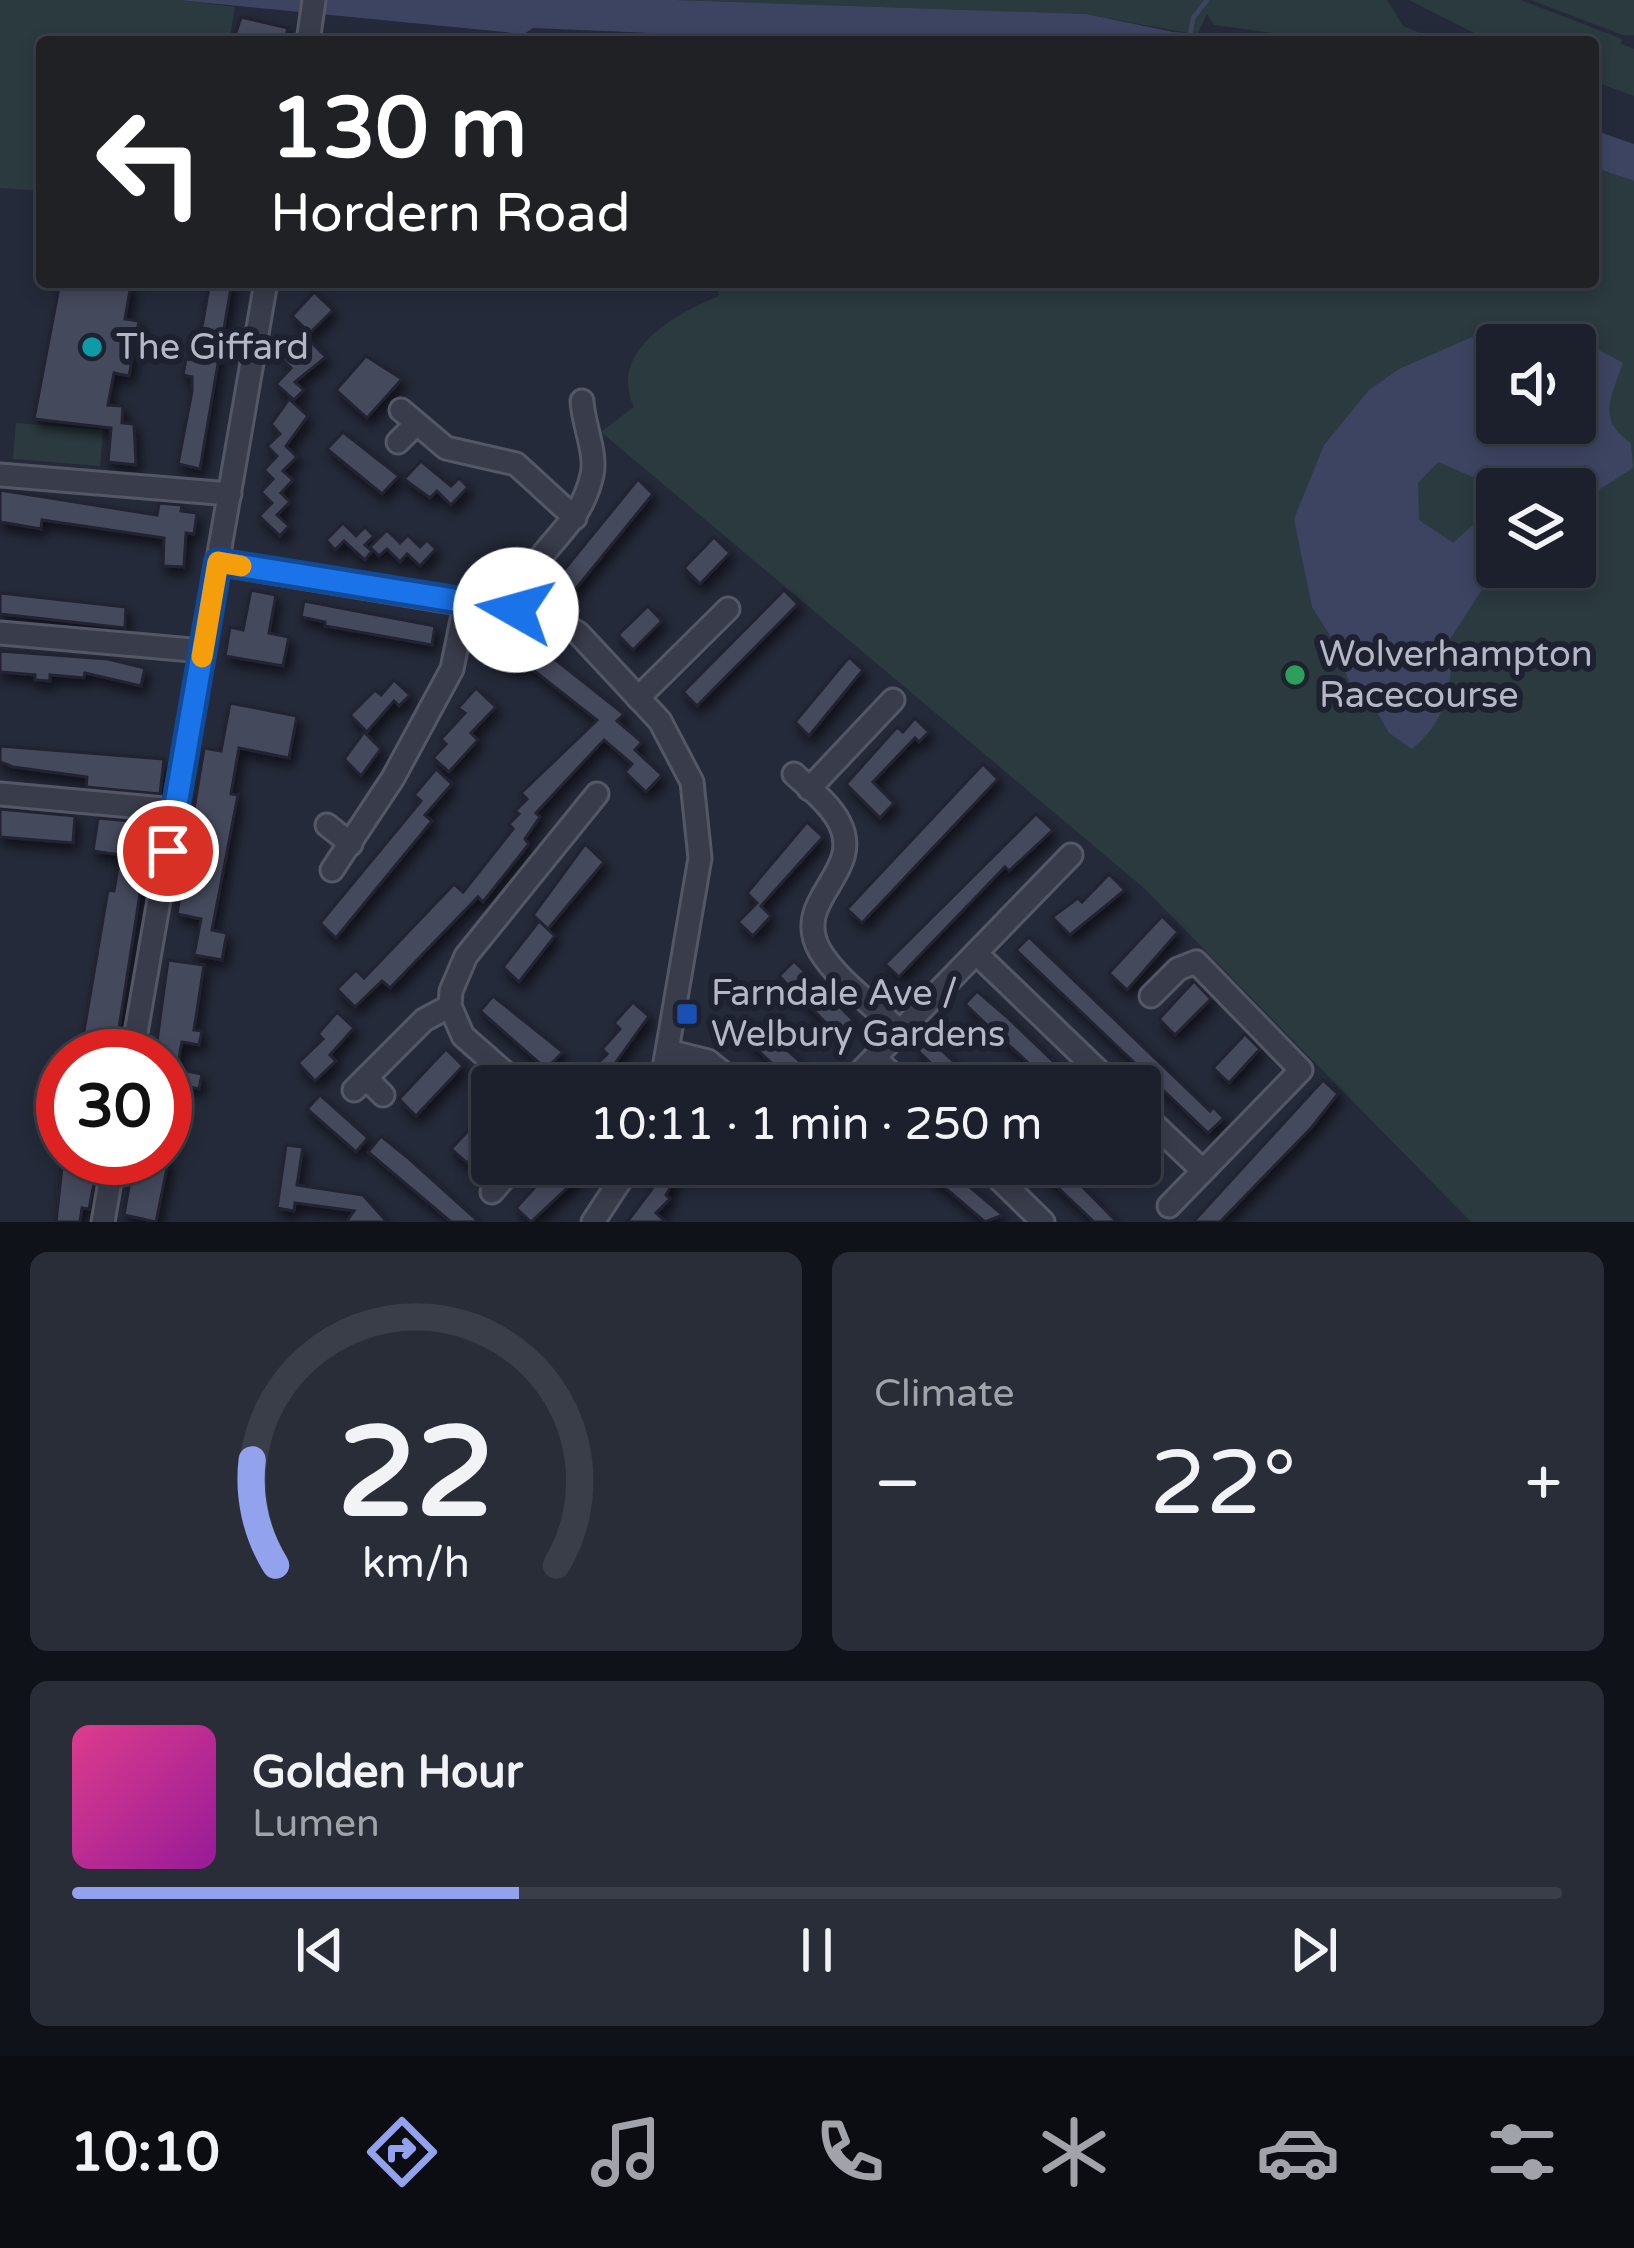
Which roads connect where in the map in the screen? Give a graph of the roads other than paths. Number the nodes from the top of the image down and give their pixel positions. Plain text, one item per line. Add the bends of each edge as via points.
1 (265, 288) edge
2 (582, 401) dead end
3 (398, 442) dead end
4 (0, 475) edge
5 (230, 494) junction
6 (575, 518) junction
7 (218, 562) junction
8 (465, 604) junction
9 (728, 609) dead end
10 (516, 610) junction
11 (0, 633) edge
12 (203, 651) junction
13 (638, 698) junction
14 (893, 700) dead end
15 (0, 794) edge
16 (593, 807) dead end
17 (175, 810) junction
18 (327, 825) dead end
19 (350, 844) junction
20 (1067, 869) dead end
21 (332, 870) dead end
22 (976, 953) junction
23 (1151, 997) dead end
24 (450, 1006) junction
25 (137, 1029) edge
26 (900, 1032) junction
27 (668, 1051) junction
28 (875, 1058) junction
29 (496, 1065) edge
30 (665, 1065) edge
31 (714, 1065) edge
32 (868, 1065) edge
33 (882, 1065) edge
34 (1092, 1065) edge
35 (383, 1095) dead end
36 (1161, 1131) edge
37 (1202, 1170) junction
38 (109, 1185) edge
39 (498, 1185) edge
40 (615, 1185) edge
41 (1005, 1185) edge
42 (492, 1192) dead end
43 (1169, 1207) dead end
44 (103, 1222) edge
45 (593, 1222) edge
46 (1043, 1222) edge

1 - 5 street
2 - 6 street via 594,471
3 - 6 street via 408,417 446,448 516,464
4 - 5 street
5 - 7 street
6 - 10 street via 530,565
7 - 8 street
7 - 12 street
8 - 10 street
8 - 19 street via 452,669
9 - 13 street
10 - 13 street via 578,633
11 - 12 street
12 - 17 street
13 - 27 street via 681,754 699,829
14 - 26 street via 802,782 833,813 845,839 842,867 814,906 821,953
15 - 17 street
16 - 24 street via 466,956
17 - 25 street
18 - 19 street
19 - 21 street
20 - 22 street
22 - 26 street
22 - 34 street
23 - 37 street via 1196,962 1301,1070
24 - 29 street via 463,1036
24 - 35 street via 424,1020 360,1084
26 - 28 street
27 - 30 street
27 - 31 street
28 - 32 street
28 - 33 street
36 - 37 street
37 - 43 street
38 - 44 street
39 - 42 street
40 - 45 street
41 - 46 street

